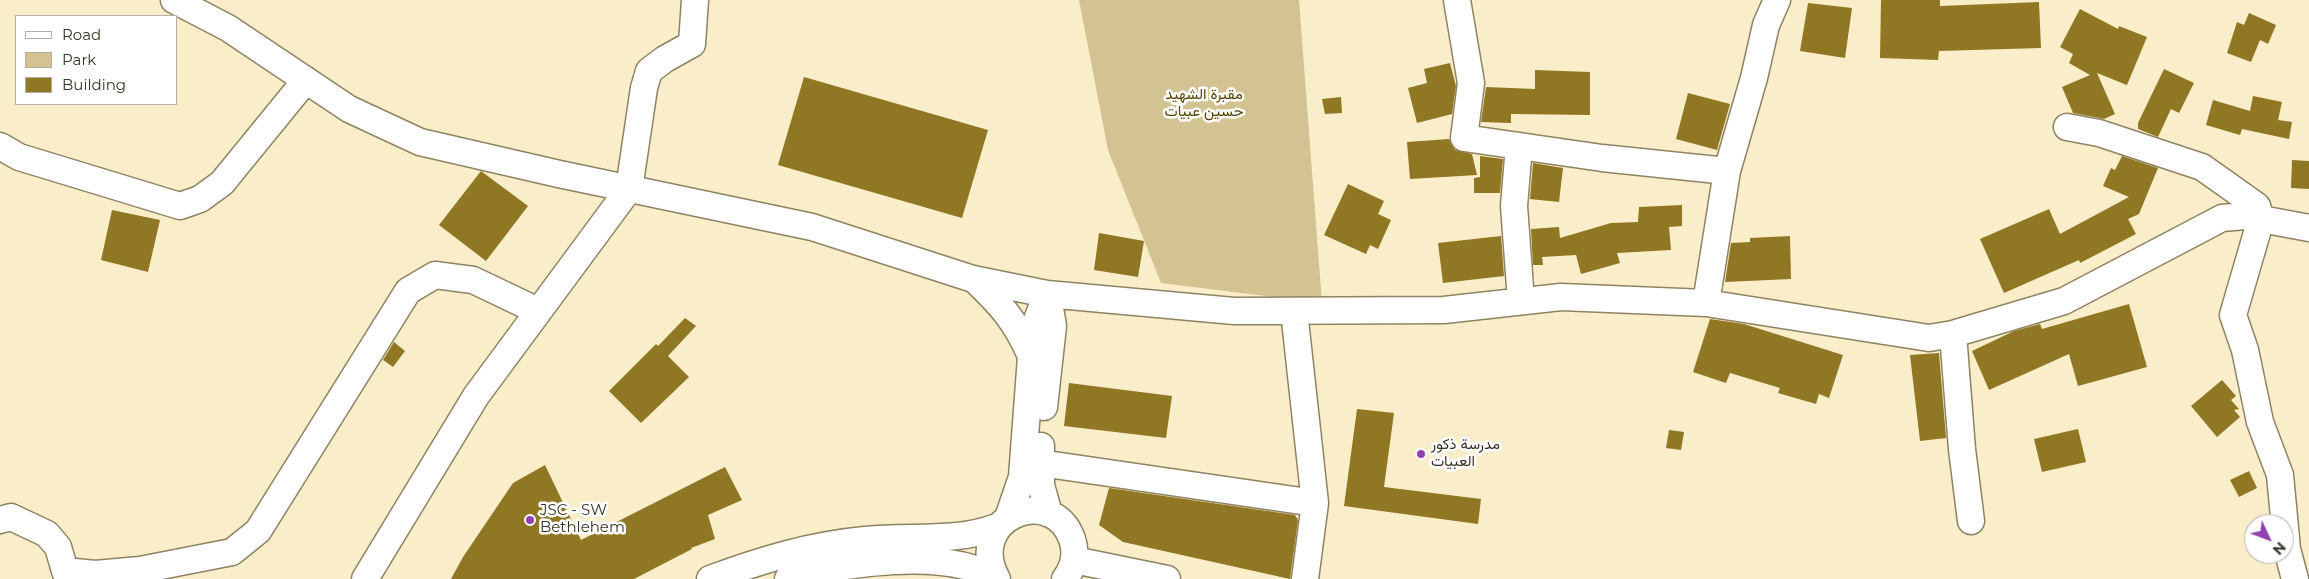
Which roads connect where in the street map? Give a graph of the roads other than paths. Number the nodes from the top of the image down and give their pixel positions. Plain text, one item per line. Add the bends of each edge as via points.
1 (174, 0) edge
2 (695, 0) edge
3 (1457, 0) edge
4 (1778, 0) edge
5 (306, 80) junction
6 (2067, 127) dead end
7 (0, 146) edge
8 (1519, 146) junction
9 (1727, 171) junction
10 (629, 189) junction
11 (2261, 219) junction
12 (2309, 228) edge
13 (973, 279) junction
14 (1047, 294) junction
15 (1521, 301) junction
16 (1706, 303) junction
17 (1294, 310) junction
18 (538, 311) junction
19 (1953, 334) junction
20 (1030, 354) junction
21 (1040, 463) junction
22 (1314, 503) junction
23 (1049, 514) junction
24 (0, 520) edge
25 (1970, 521) dead end
26 (1003, 522) junction
27 (1070, 569) edge
28 (365, 579) edge
29 (710, 579) edge
30 (788, 579) edge
31 (997, 579) edge
32 (1167, 579) edge
33 (1306, 579) edge
34 (2295, 579) edge

1 - 5 street via 228,28
2 - 10 street via 692,44 665,58 649,71
3 - 8 street via 1471,83 1464,138
4 - 9 street via 1766,25
5 - 7 street via 222,183 200,199 180,206 19,157
5 - 10 street via 349,108 420,142
6 - 11 street via 2099,133 2202,168 2257,206
8 - 9 street
8 - 15 street via 1514,206
9 - 16 street
10 - 13 street via 812,227
10 - 18 street
11 - 12 street
11 - 19 street via 2245,216 2222,218 2064,301
11 - 34 street via 2233,315 2245,350 2260,422 2280,475 2287,549
13 - 14 street
13 - 20 street via 1000,304 1018,328
14 - 17 street via 1234,311
14 - 20 street via 1032,330
14 - 21 street via 1053,326
15 - 16 street via 1561,296
15 - 17 street via 1444,310
16 - 19 street via 1929,338
17 - 22 street
18 - 24 street via 473,280 435,275 408,291 258,531 232,552 140,570 95,574 64,571 58,547 47,534 12,517
18 - 28 street via 476,396
19 - 25 street
20 - 26 street via 1022,477
21 - 22 street
21 - 23 street via 1041,485
22 - 33 street
23 - 26 street via 1035,510 1021,512
23 - 27 street via 1069,532 1074,546
26 - 29 street via 961,537 867,540 815,546
26 - 31 street via 991,540 989,554
27 - 32 street
30 - 31 street via 858,564 906,560 975,568

